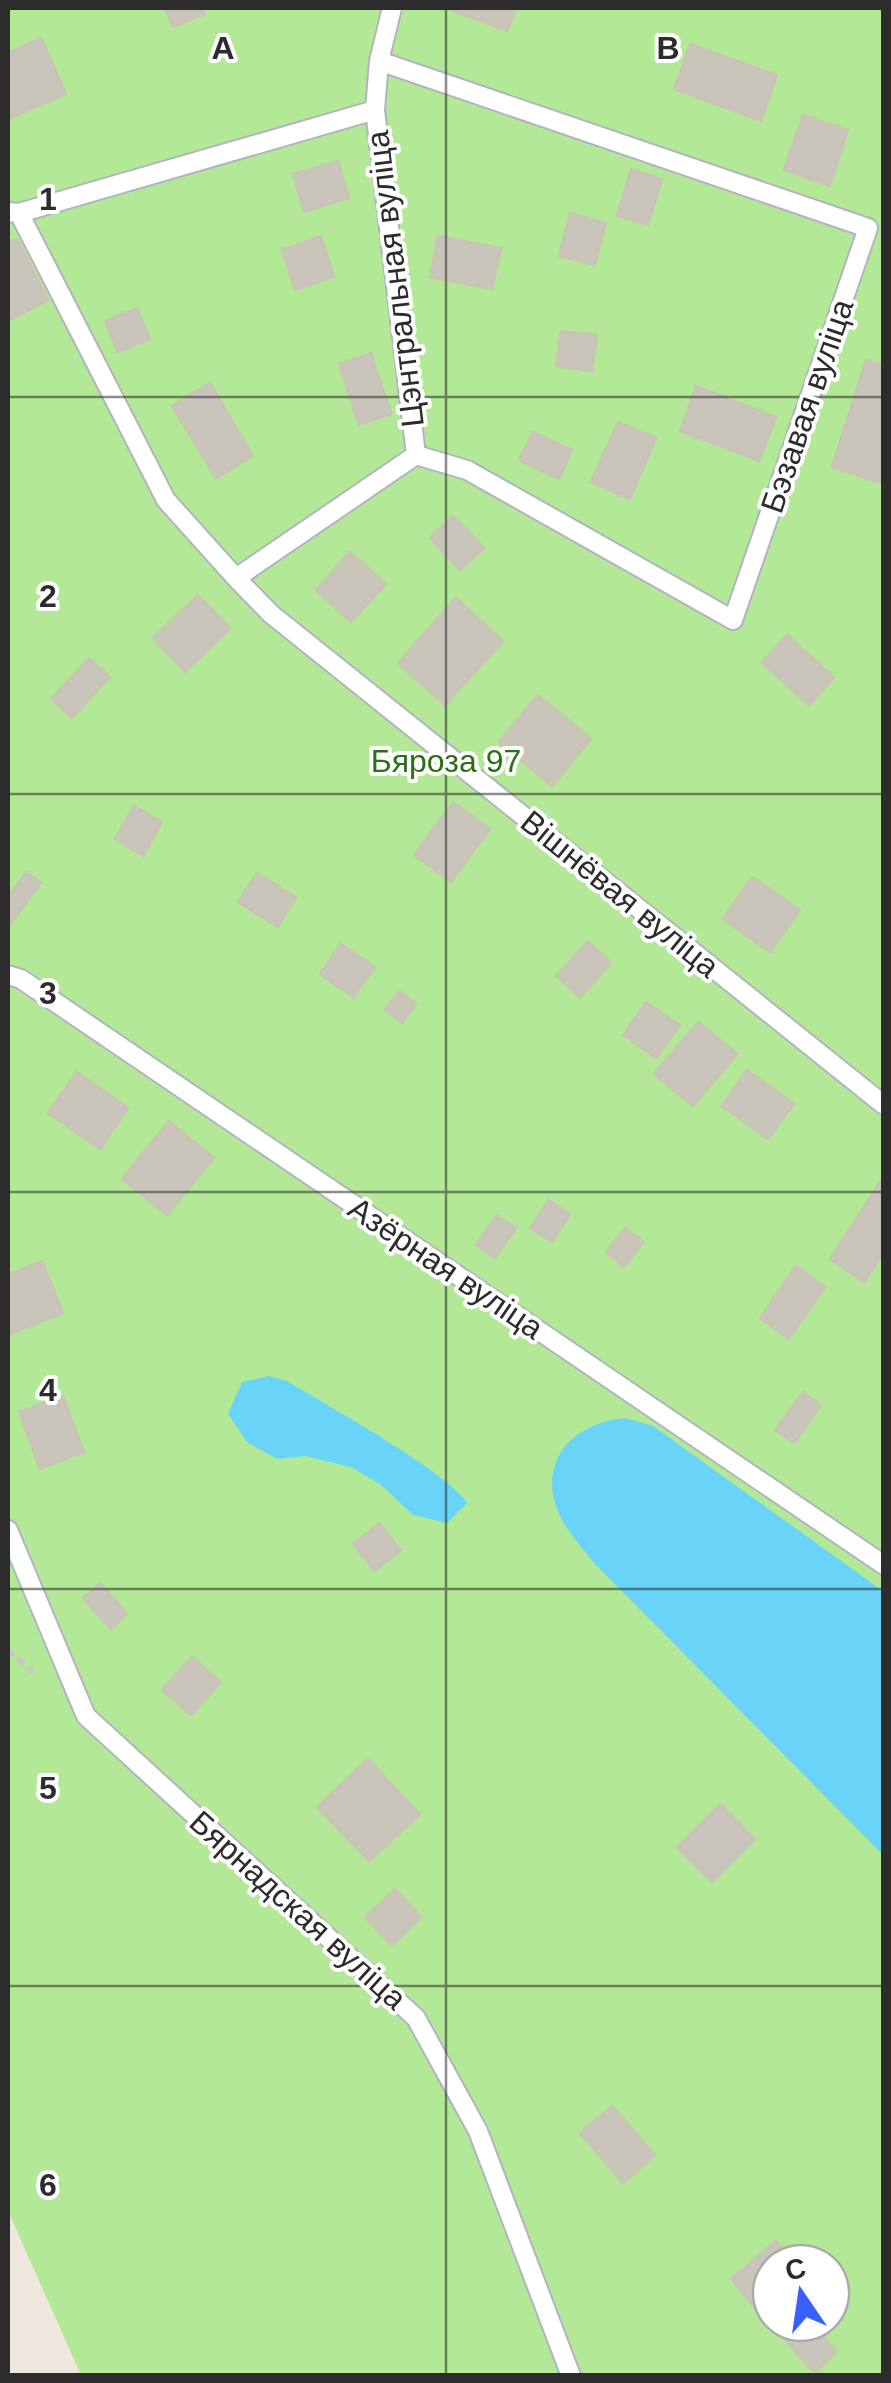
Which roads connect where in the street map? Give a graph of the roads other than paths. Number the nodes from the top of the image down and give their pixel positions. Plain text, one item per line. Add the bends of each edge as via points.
1 (392, 8) edge
2 (379, 61) junction
3 (374, 110) junction
4 (14, 212) edge
5 (416, 455) junction
6 (236, 578) junction
7 (8, 975) edge
8 (884, 1105) edge
9 (8, 1530) edge
10 (884, 1565) edge
11 (571, 2376) edge

1 - 2 lane, Цэнтральная вуліца
2 - 3 lane, Цэнтральная вуліца
2 - 5 lane, Бэзавая вуліца via 868,228 733,620 467,470
3 - 4 lane
3 - 5 lane, Цэнтральная вуліца
4 - 6 lane, Вішнёвая вуліца via 166,500
5 - 6 lane, Цэнтральная вуліца
6 - 8 lane, Вішнёвая вуліца via 271,614
7 - 10 lane, Азёрная вуліца
9 - 11 lane, Бярнадская вуліца via 86,1716 416,2018 478,2130

